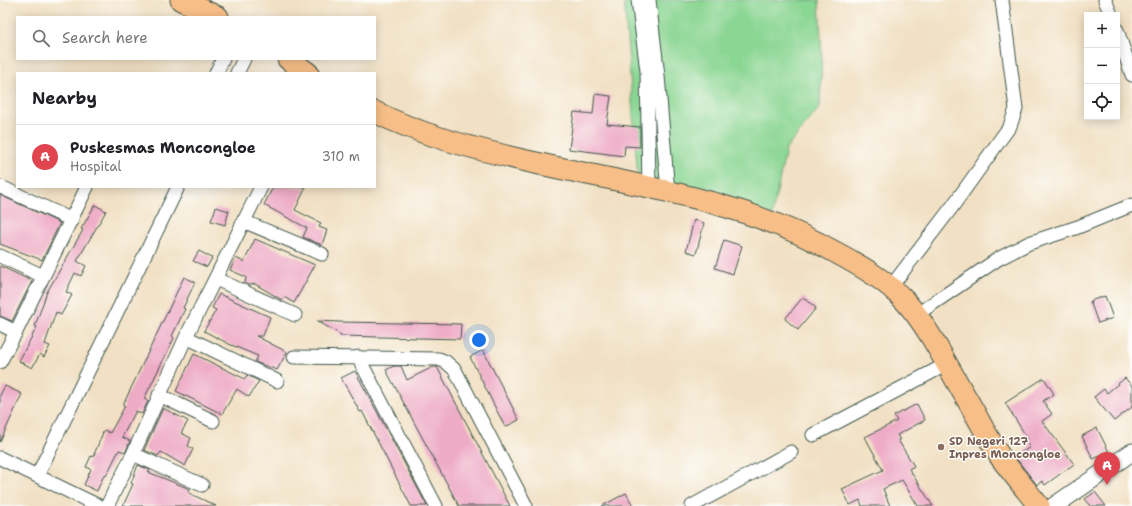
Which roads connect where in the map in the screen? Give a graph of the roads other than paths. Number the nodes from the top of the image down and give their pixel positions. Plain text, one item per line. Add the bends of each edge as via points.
1 (181, 0) edge
2 (638, 0) edge
3 (649, 0) edge
4 (1002, 0) edge
5 (1105, 0) edge
6 (1110, 12) edge
7 (216, 16) edge
8 (1120, 39) edge
9 (222, 60) edge
10 (244, 60) edge
11 (289, 60) edge
12 (216, 72) edge
13 (238, 72) edge
14 (307, 72) edge
15 (1132, 75) edge
16 (376, 112) edge
17 (1, 187) edge
18 (87, 188) edge
19 (178, 188) edge
20 (260, 188) edge
21 (659, 190) junction
22 (1132, 205) edge
23 (72, 220) junction
24 (243, 221) junction
25 (322, 254) dead end
26 (0, 256) edge
27 (43, 276) junction
28 (216, 279) junction
29 (890, 288) junction
30 (295, 315) dead end
31 (916, 315) junction
32 (0, 324) edge
33 (16, 332) junction
34 (186, 337) junction
35 (294, 357) dead end
36 (358, 357) junction
37 (0, 362) edge
38 (947, 364) junction
39 (277, 381) dead end
40 (159, 395) junction
41 (212, 422) dead end
42 (812, 435) dead end
43 (790, 452) dead end
44 (1132, 452) edge
45 (133, 454) junction
46 (0, 458) edge
47 (37, 476) junction
48 (202, 485) dead end
49 (99, 506) edge
50 (107, 506) edge
51 (436, 506) edge
52 (526, 506) edge
53 (692, 506) edge
54 (1039, 506) edge
55 (1054, 506) edge

1 - 7 main road
2 - 21 street
3 - 21 street via 658,76
4 - 29 street via 1016,109 1010,126
5 - 6 street
8 - 15 street
9 - 12 street
10 - 13 street
11 - 14 main road
16 - 21 main road via 420,132 454,143
17 - 23 street
18 - 23 street
19 - 47 street
20 - 24 street
21 - 29 main road via 725,206 785,226 856,263
22 - 31 street via 1029,243 998,259
23 - 27 street
24 - 25 street
24 - 28 street
26 - 27 street
27 - 33 street
28 - 30 street
28 - 34 street
29 - 31 main road
31 - 38 main road
32 - 33 street
33 - 37 street
34 - 39 street
34 - 40 street
35 - 36 street
36 - 51 street
36 - 52 street via 439,358 446,362 455,370
38 - 42 street
38 - 54 main road via 1000,457
40 - 41 street
40 - 45 street
43 - 53 street
44 - 55 street
45 - 48 street
45 - 50 street
46 - 47 street
47 - 49 street

